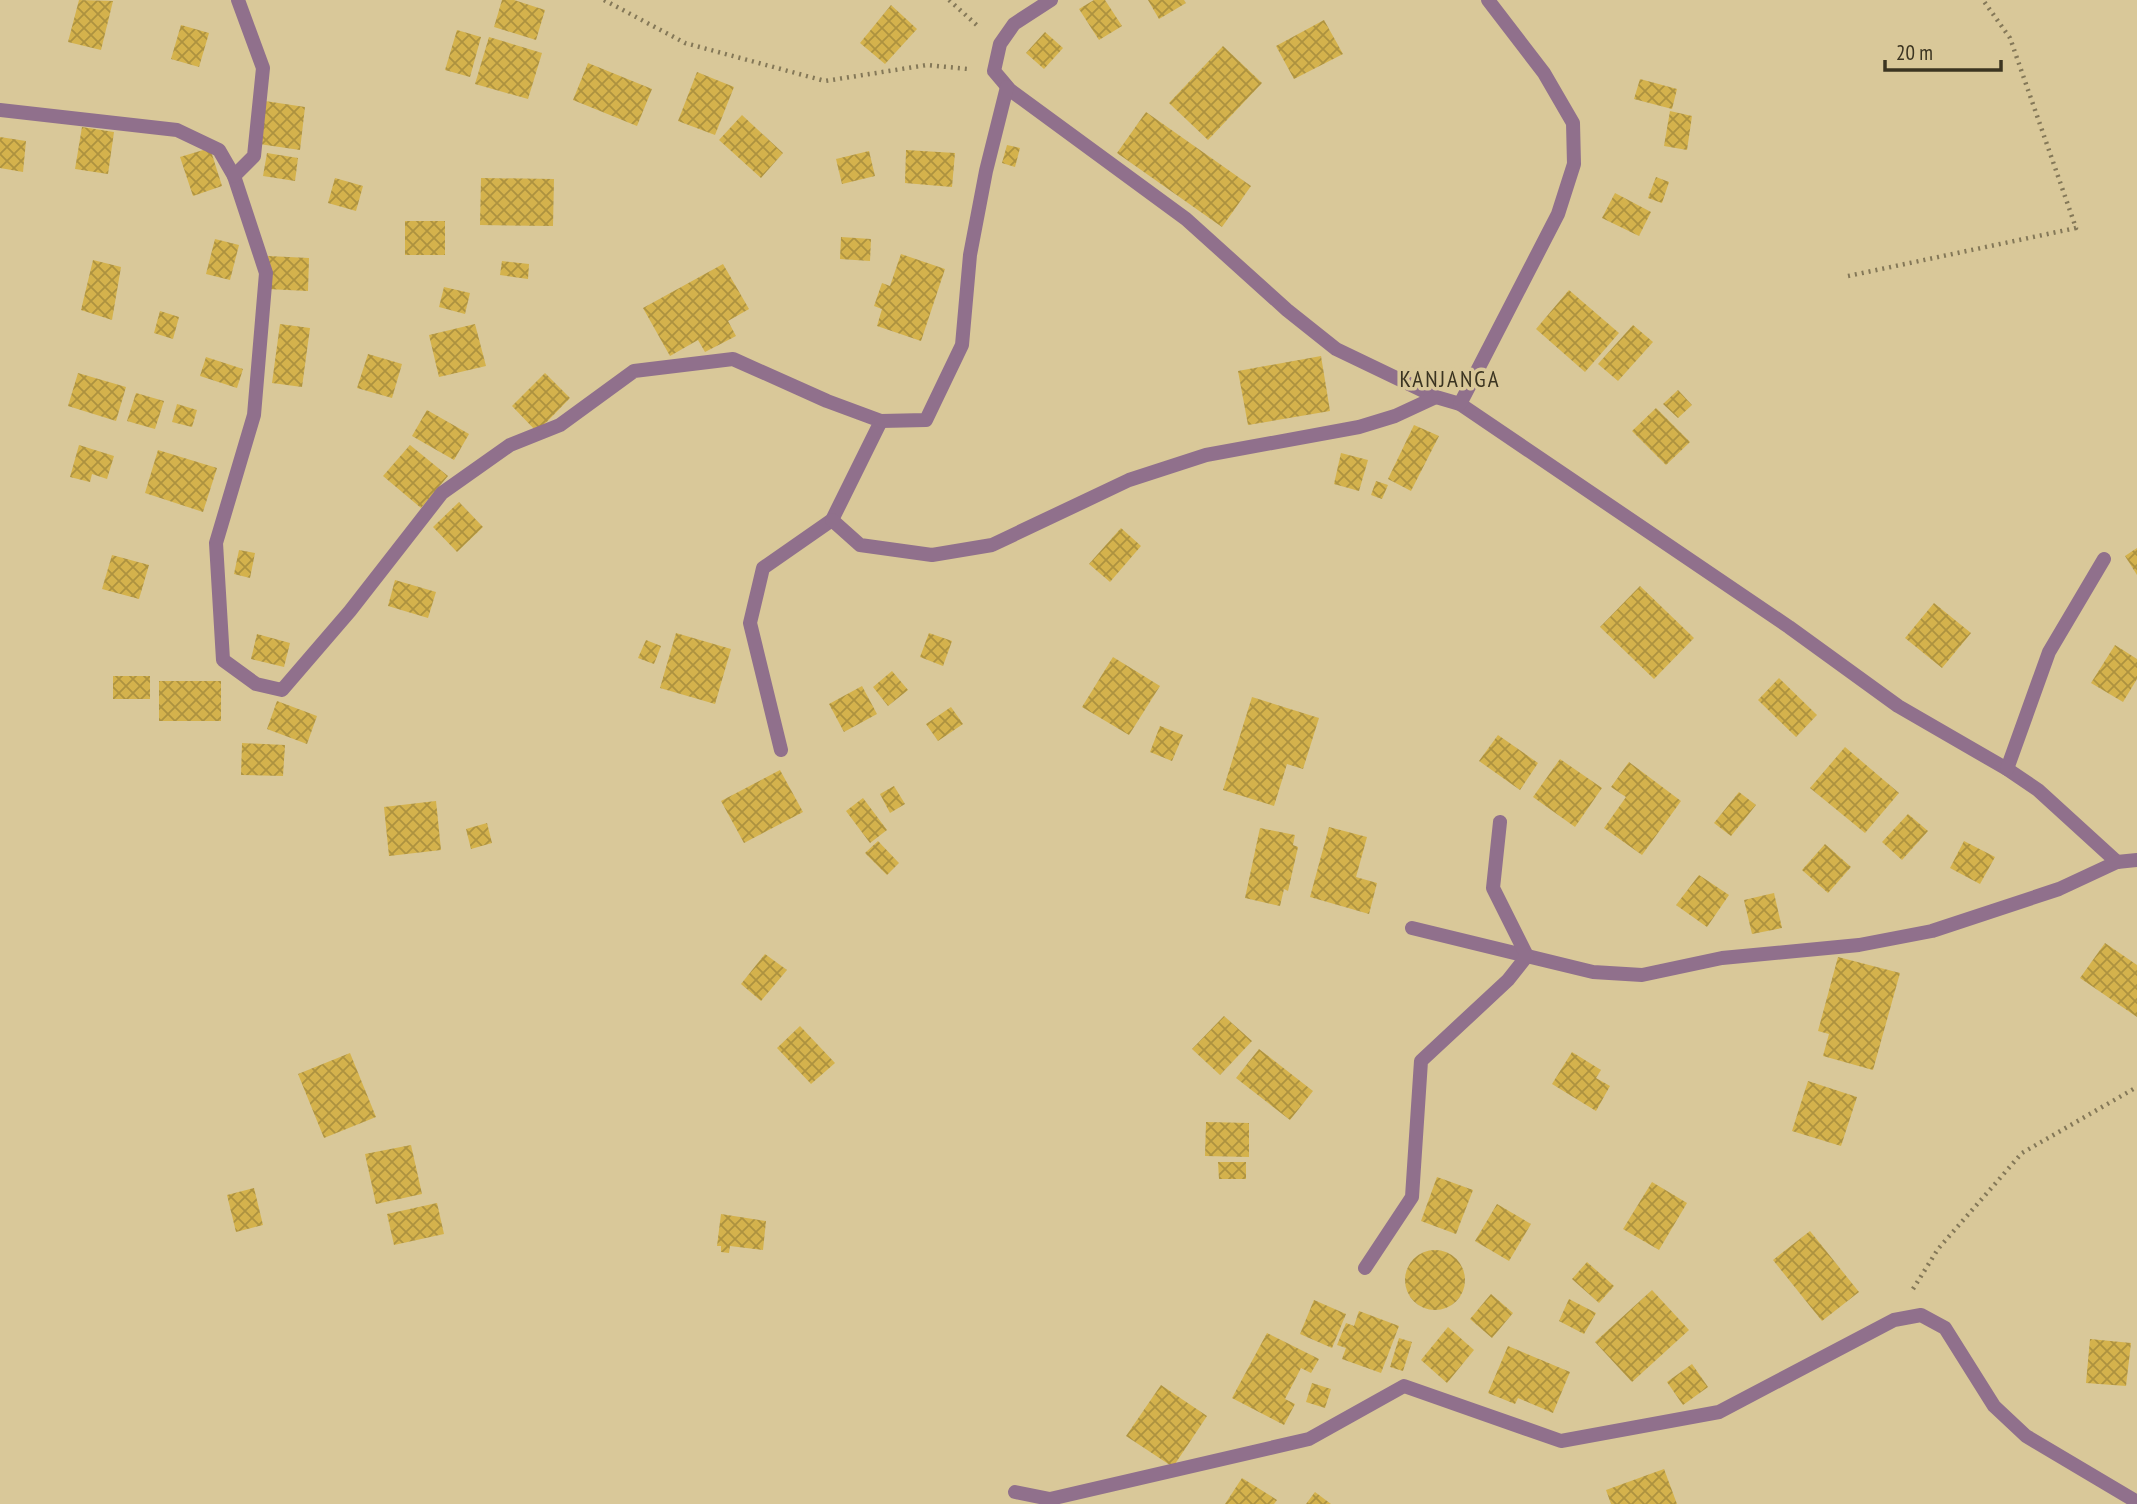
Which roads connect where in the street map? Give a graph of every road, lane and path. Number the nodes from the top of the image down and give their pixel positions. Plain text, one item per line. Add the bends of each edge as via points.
1 (238, 0) edge
2 (604, 0) edge
3 (949, 0) edge
4 (1051, 0) edge
5 (1488, 0) edge
6 (1983, 0) edge
7 (1000, 44) junction
8 (995, 71) junction
9 (1007, 87) junction
10 (0, 110) edge
11 (234, 176) junction
12 (1848, 276) dead end
13 (1436, 397) junction
14 (1460, 404) junction
15 (881, 421) junction
16 (832, 520) junction
17 (2104, 559) dead end
18 (781, 750) dead end
19 (2007, 769) junction
20 (1500, 822) dead end
21 (2137, 860) edge
22 (2117, 862) junction
23 (1412, 928) dead end
24 (1527, 956) junction
25 (2137, 1087) edge
26 (1365, 1268) dead end
27 (1894, 1321) junction
28 (1014, 1492) dead end
29 (2137, 1502) edge

1 - 11 street via 263,68 254,156
2 - 8 path via 685,43 825,81 927,65
3 - 7 path
4 - 7 street via 1014,24
5 - 14 street via 1544,73 1573,123 1574,164 1558,214
6 - 12 path via 2010,38 2076,228
7 - 8 street
8 - 9 street
9 - 13 street via 1186,219 1336,349
9 - 15 street via 970,255 962,345 926,420
10 - 11 street via 177,130 219,150
11 - 15 street via 266,273 254,415 216,543 223,660 256,684 282,690 442,493 510,445 560,425 634,371 733,359
13 - 14 street
13 - 16 street via 1359,427 1206,454 1129,480 992,545 932,555 860,545
14 - 19 street via 1898,706
15 - 16 street
16 - 18 street via 763,568 750,623
17 - 19 street via 2049,652
19 - 22 street via 2038,790
20 - 24 street via 1493,888
21 - 22 street
22 - 24 street via 2059,889 1944,927 1859,945 1722,958 1642,975 1593,972
23 - 24 street
24 - 26 street via 1508,980 1421,1061 1412,1198
25 - 27 path via 2022,1153 1938,1249
27 - 28 street via 1719,1412 1561,1441 1404,1387 1309,1439 1050,1499
27 - 29 street via 1921,1315 1945,1328 1994,1406 2026,1436

